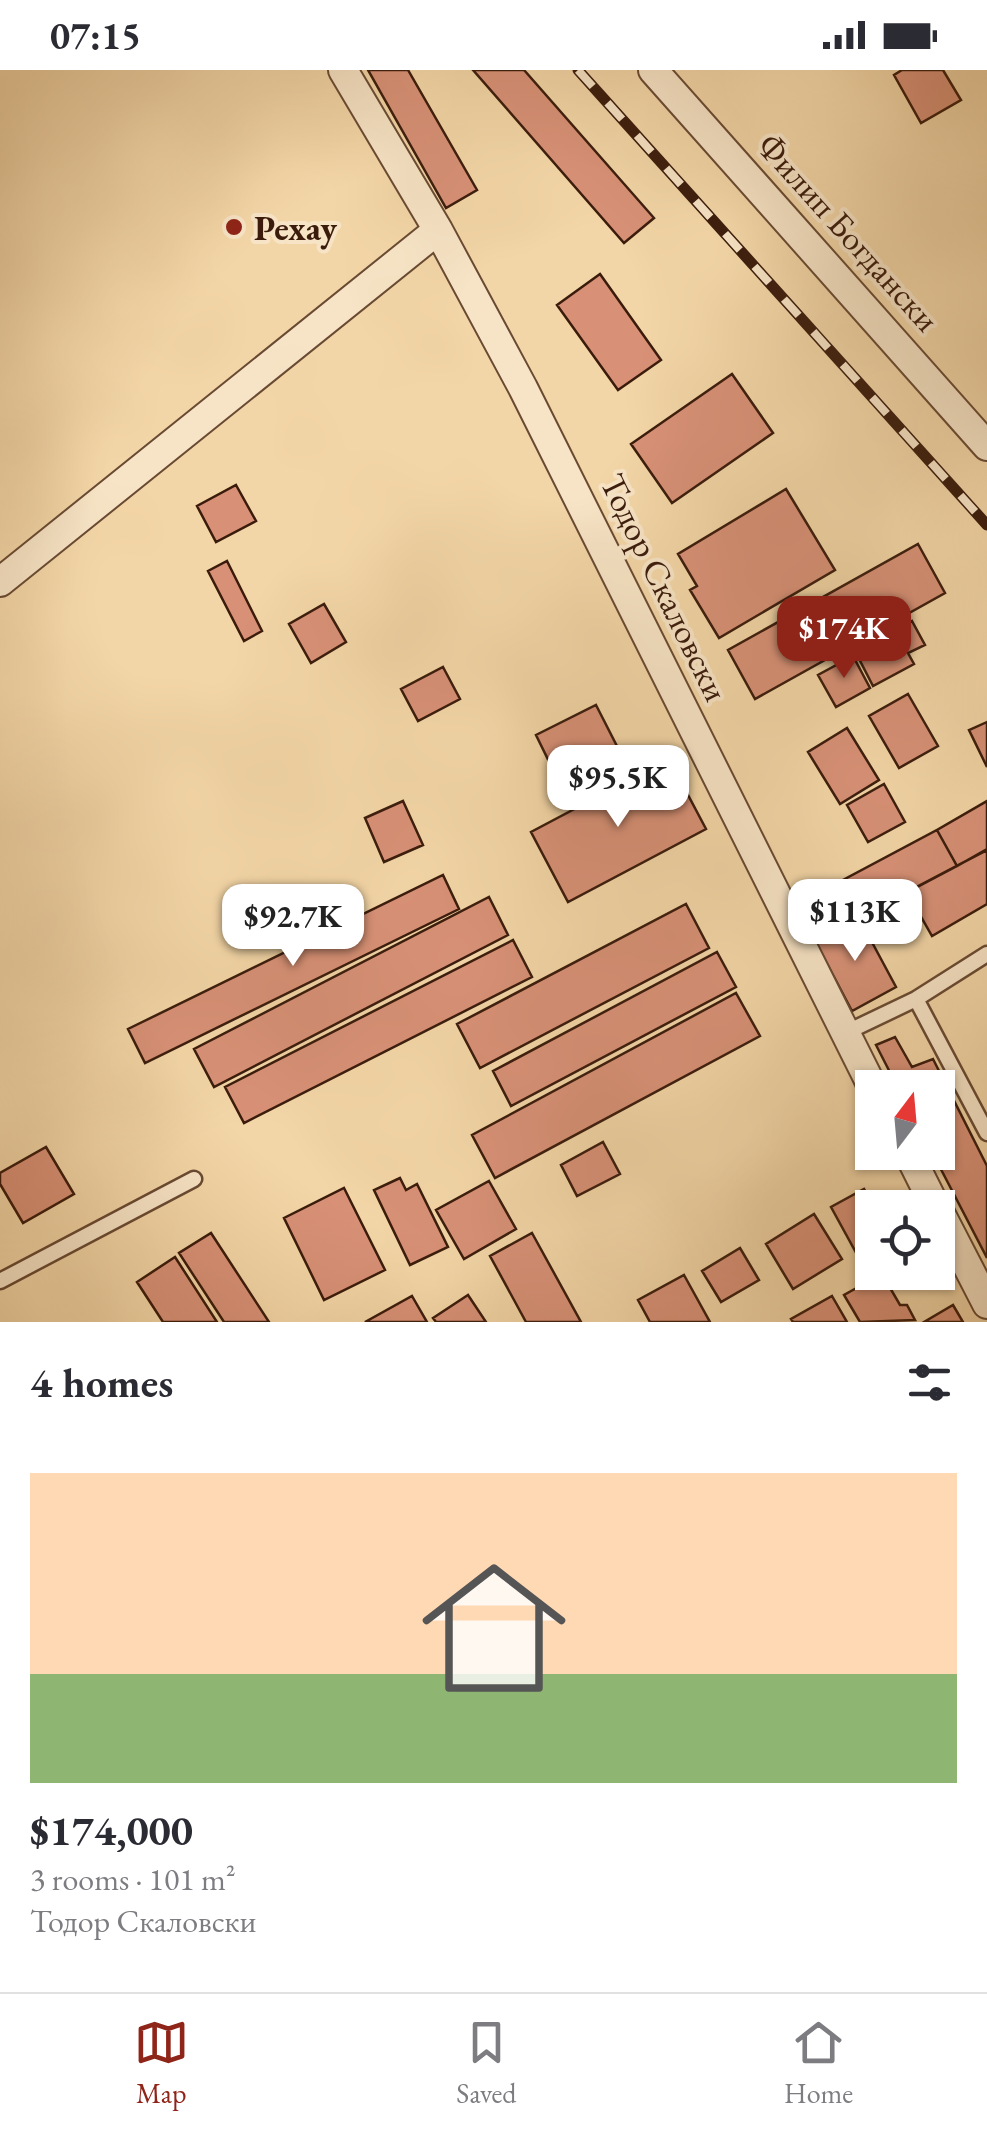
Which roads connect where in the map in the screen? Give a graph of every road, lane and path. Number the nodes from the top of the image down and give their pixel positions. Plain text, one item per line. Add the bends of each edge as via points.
1 (343, 70) edge
2 (653, 70) edge
3 (438, 230) junction
4 (987, 446) edge
5 (0, 582) edge
6 (987, 954) edge
7 (916, 998) junction
8 (844, 1033) junction
9 (864, 1070) edge
10 (987, 1133) edge
11 (194, 1179) dead end
12 (955, 1243) edge
13 (0, 1281) edge
14 (987, 1304) edge

1 - 3 street, Тодор Скаловски
2 - 4 street, Филип Богдански
3 - 5 street
3 - 8 street, Тодор Скаловски via 524,388
6 - 7 lane
7 - 8 lane
7 - 10 lane
8 - 9 street, Тодор Скаловски
11 - 13 lane
12 - 14 street

